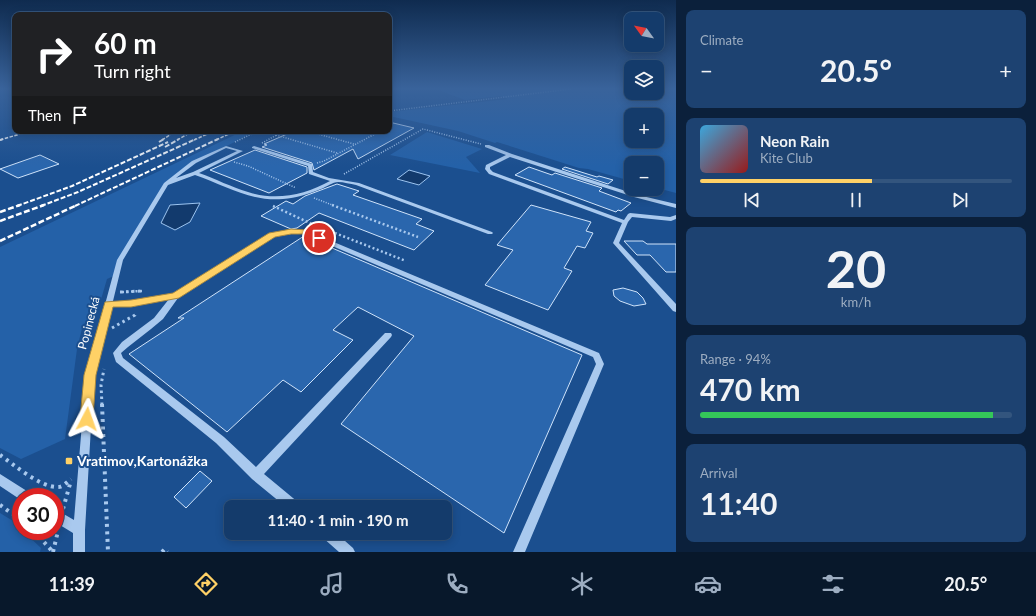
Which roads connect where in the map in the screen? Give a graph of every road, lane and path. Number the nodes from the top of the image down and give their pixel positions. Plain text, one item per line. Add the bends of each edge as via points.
1 (252, 134) edge
2 (318, 134) edge
3 (369, 134) edge
4 (276, 135) dead end
5 (373, 135) joint
6 (355, 144) junction
7 (487, 146) joint
8 (226, 147) junction
9 (254, 147) dead end
10 (337, 154) junction
11 (510, 155) junction
12 (224, 160) junction
13 (310, 165) junction
14 (195, 173) junction
15 (337, 180) junction
16 (166, 184) junction
17 (305, 193) junction
18 (266, 198) junction
19 (676, 206) edge
20 (676, 218) edge
21 (625, 222) junction
22 (490, 233) dead end
23 (418, 237) dead end
24 (406, 261) dead end
25 (111, 292) junction
26 (175, 296) junction
27 (143, 302) junction
28 (108, 304) junction
29 (676, 309) edge
30 (109, 330) dead end
31 (388, 335) dead end
32 (105, 362) dead end
33 (0, 455) edge
34 (256, 475) junction
35 (0, 479) edge
36 (71, 479) dead end
37 (13, 488) edge
38 (286, 500) edge
39 (0, 505) edge
40 (12, 514) edge
41 (64, 521) edge
42 (79, 530) junction
43 (42, 540) edge
44 (334, 540) edge
45 (53, 552) edge
46 (79, 552) edge
47 (108, 552) edge
48 (162, 552) edge
49 (167, 552) edge
50 (349, 552) edge
51 (519, 552) edge

1 - 8 path
2 - 6 path
3 - 5 path
4 - 10 path
5 - 6 path
6 - 10 path
7 - 11 street
7 - 15 path via 423,129 353,168
8 - 12 street via 241,151
8 - 16 street, Popinecká via 194,162
9 - 13 street
10 - 13 path
11 - 19 street via 636,196
11 - 21 street via 488,166 487,169
12 - 14 street
12 - 17 path via 248,166
13 - 15 street via 311,173
14 - 16 street
14 - 18 street
15 - 17 street
15 - 22 street via 357,184
16 - 25 street, Popinecká via 120,260
17 - 18 street
17 - 23 path
18 - 24 path via 273,206 312,224
20 - 21 street via 630,215
21 - 29 street via 616,244
25 - 27 path via 148,291
25 - 28 street, Popinecká
26 - 27 street
26 - 34 street via 166,311 153,323 123,344 117,353 119,360 220,440
26 - 51 street via 272,235 305,232 596,356 600,364
27 - 28 street
27 - 30 path via 135,315
28 - 42 street, Popinecká via 90,375
31 - 34 street
32 - 47 path via 101,385
33 - 36 path via 45,484 58,487
34 - 38 street
35 - 37 street
39 - 40 path
41 - 42 street
42 - 46 street, Popinecká
43 - 45 path
44 - 50 street
48 - 49 path via 165,549

